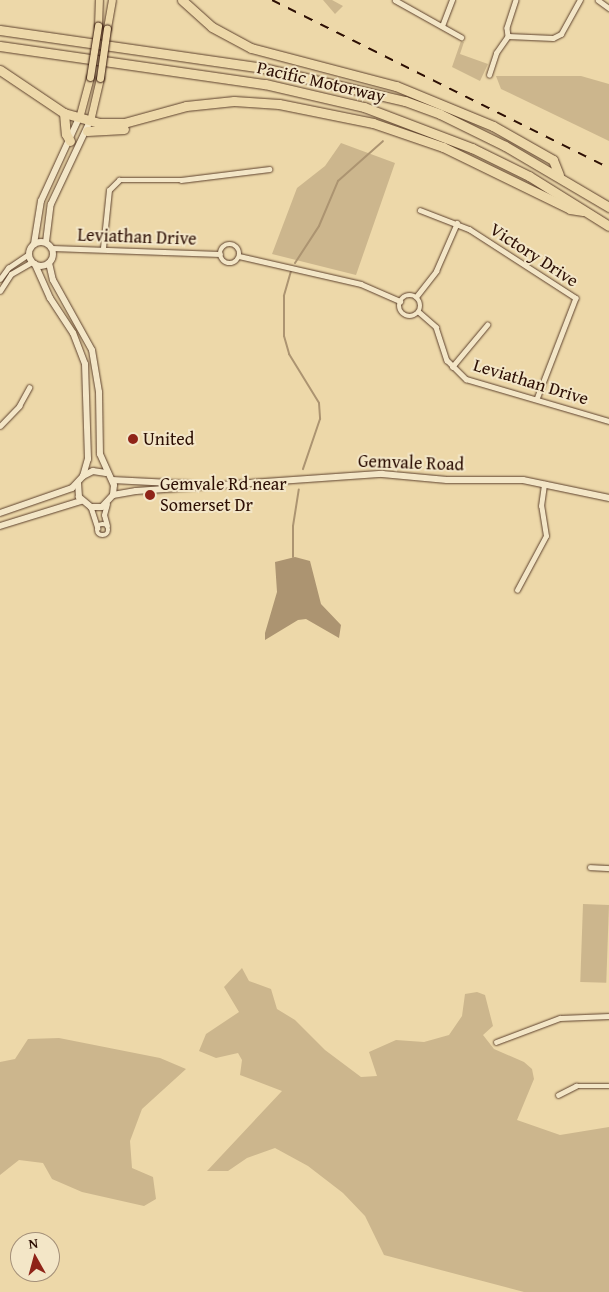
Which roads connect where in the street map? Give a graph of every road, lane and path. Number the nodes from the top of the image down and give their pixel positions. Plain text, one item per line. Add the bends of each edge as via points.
1 (99, 0) edge
2 (112, 0) edge
3 (182, 0) edge
4 (395, 0) edge
5 (452, 0) edge
6 (516, 0) edge
7 (580, 0) edge
8 (598, 0) edge
9 (609, 8) edge
10 (442, 26) junction
11 (0, 30) edge
12 (508, 36) junction
13 (461, 37) dead end
14 (0, 46) edge
15 (0, 70) edge
16 (489, 76) dead end
17 (64, 113) junction
18 (151, 117) junction
19 (79, 118) junction
20 (90, 121) junction
21 (86, 131) junction
22 (70, 141) junction
23 (269, 169) dead end
24 (559, 176) junction
25 (609, 207) edge
26 (420, 210) dead end
27 (588, 212) junction
28 (457, 223) junction
29 (609, 226) edge
30 (46, 242) junction
31 (34, 244) junction
32 (52, 248) junction
33 (103, 248) junction
34 (29, 254) junction
35 (220, 254) junction
36 (239, 256) junction
37 (34, 263) junction
38 (49, 263) junction
39 (0, 279) edge
40 (0, 291) edge
41 (416, 297) junction
42 (400, 301) junction
43 (419, 312) junction
44 (487, 325) dead end
45 (452, 367) junction
46 (29, 388) dead end
47 (538, 399) junction
48 (609, 421) edge
49 (0, 426) edge
50 (106, 473) junction
51 (83, 476) junction
52 (112, 480) junction
53 (78, 482) junction
54 (544, 484) junction
55 (209, 485) junction
56 (114, 495) junction
57 (609, 498) edge
58 (81, 501) junction
59 (107, 504) junction
60 (91, 507) junction
61 (0, 513) edge
62 (0, 526) edge
63 (107, 526) junction
64 (98, 528) junction
65 (516, 590) dead end
66 (590, 867) dead end
67 (609, 868) edge
68 (609, 1016) edge
69 (496, 1042) dead end
70 (609, 1086) edge
71 (558, 1095) dead end

1 - 19 main road, bridge via 90,77
2 - 20 main road, bridge
3 - 24 highway via 212,27 251,48 388,83 484,122 552,160
4 - 10 street
5 - 10 street
6 - 12 street via 507,28
7 - 12 street via 558,37
8 - 9 street
10 - 13 street
11 - 24 highway, Pacific Motorway via 263,68 334,83 440,114
12 - 16 street via 496,53
14 - 27 highway, Pacific Motorway via 265,84 364,107 472,148 529,176
15 - 17 highway
17 - 19 highway
17 - 22 highway
18 - 20 highway via 124,123
18 - 21 highway via 134,127
18 - 27 highway via 198,104 252,102 373,123 434,143 570,209
19 - 20 highway
19 - 22 main road
20 - 21 main road
21 - 30 main road via 51,204
22 - 31 main road via 41,201
23 - 33 street via 181,180 118,180 110,186 108,194
24 - 25 highway, Pacific Motorway
26 - 28 street
27 - 29 highway, Pacific Motorway
28 - 41 street via 436,271
28 - 47 street, Victory Drive via 576,298
30 - 31 main road
30 - 32 main road
31 - 34 main road
32 - 33 street, Leviathan Drive
32 - 38 main road via 53,257
33 - 35 street, Leviathan Drive
34 - 37 main road
34 - 39 street via 8,268
35 - 36 street, Leviathan Drive via 229,264
35 - 36 street, Leviathan Drive via 225,246 231,244 238,248
36 - 42 street, Leviathan Drive via 361,284
37 - 38 main road
37 - 40 street via 14,272
37 - 51 main road via 50,298 73,333 85,364 89,447
38 - 50 main road via 53,280 92,350 98,385 100,454
41 - 42 street via 407,295
41 - 43 street via 421,304
42 - 43 street, Leviathan Drive via 399,311 406,317
43 - 45 street, Leviathan Drive via 436,327
44 - 45 street
45 - 47 street, Leviathan Drive via 466,379
46 - 49 street via 19,406
47 - 48 street, Leviathan Drive
50 - 51 main road via 92,471
50 - 52 main road
51 - 53 main road
52 - 55 main road, Gemvale Road
52 - 56 main road
53 - 58 main road via 77,492
53 - 61 main road via 64,493
54 - 55 main road, Gemvale Road via 523,480 447,480 382,474
54 - 57 main road, Gemvale Road
54 - 65 street via 541,506 546,526 544,541
55 - 56 main road, Gemvale Road
56 - 59 main road
58 - 60 main road
58 - 62 main road
59 - 60 main road
59 - 63 street via 104,515
60 - 64 street
63 - 64 street via 102,524
63 - 64 street via 109,536 100,534
66 - 67 street
68 - 69 street via 560,1018
70 - 71 street via 576,1086

